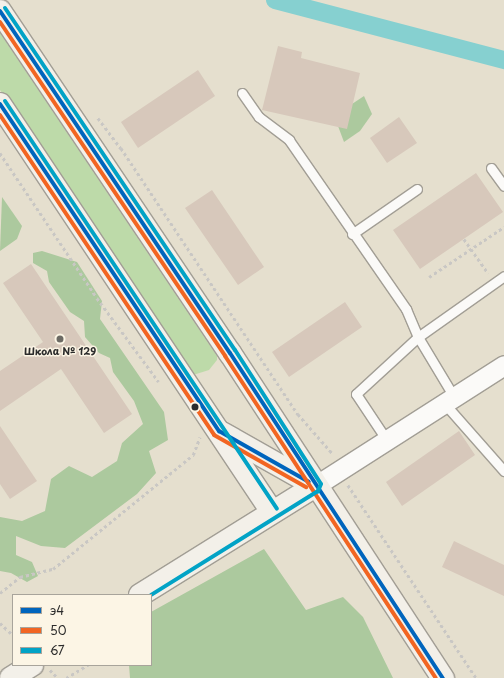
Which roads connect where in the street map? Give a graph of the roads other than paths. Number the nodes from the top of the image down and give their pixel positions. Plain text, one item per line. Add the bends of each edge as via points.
1 (0, 11) edge
2 (242, 93) dead end
3 (0, 104) edge
4 (491, 168) dead end
5 (504, 186) edge
6 (417, 189) dead end
7 (352, 234) junction
8 (504, 276) edge
9 (418, 337) junction
10 (504, 365) edge
11 (449, 400) junction
12 (262, 404) junction
13 (219, 431) junction
14 (386, 439) junction
15 (240, 443) junction
16 (504, 471) edge
17 (315, 486) junction
18 (272, 512) junction
19 (142, 594) edge
20 (30, 666) edge
21 (11, 678) edge
22 (443, 678) edge

1 - 12 main road
2 - 7 lane via 259,116 289,140
3 - 13 main road
4 - 5 lane
6 - 7 lane
7 - 9 lane via 406,309
8 - 9 lane
9 - 11 lane
9 - 14 lane via 356,394
10 - 11 street
11 - 14 street
11 - 16 lane
12 - 15 main road via 267,426 263,437 253,443
12 - 17 main road
13 - 15 main road
13 - 18 main road
14 - 17 street
15 - 17 main road
17 - 18 main road
17 - 22 main road
18 - 19 main road
20 - 21 main road

